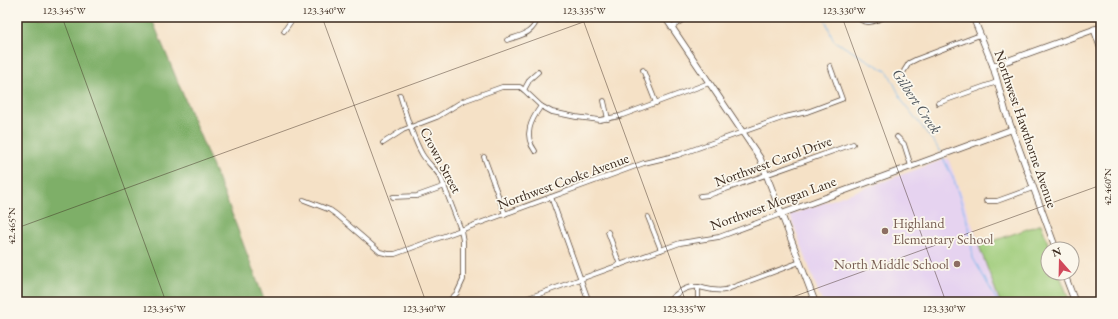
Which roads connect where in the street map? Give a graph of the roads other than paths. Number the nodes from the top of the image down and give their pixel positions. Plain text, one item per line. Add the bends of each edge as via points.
1 (294, 17) edge
2 (538, 17) edge
3 (666, 17) edge
4 (687, 17) edge
5 (885, 17) edge
6 (973, 17) edge
7 (861, 20) dead end
8 (672, 27) junction
9 (1101, 27) edge
10 (1094, 29) junction
11 (284, 31) dead end
12 (980, 36) junction
13 (507, 40) dead end
14 (1101, 49) edge
15 (830, 66) dead end
16 (992, 66) junction
17 (643, 70) dead end
18 (904, 71) dead end
19 (538, 72) dead end
20 (997, 82) junction
21 (709, 83) junction
22 (524, 90) junction
23 (400, 95) dead end
24 (604, 101) dead end
25 (938, 102) dead end
26 (656, 103) junction
27 (541, 106) junction
28 (608, 120) junction
29 (411, 127) junction
30 (1012, 129) junction
31 (742, 132) junction
32 (897, 137) dead end
33 (383, 143) dead end
34 (853, 144) dead end
35 (535, 151) dead end
36 (484, 157) dead end
37 (912, 166) junction
38 (767, 174) junction
39 (445, 186) junction
40 (1033, 188) junction
41 (700, 196) dead end
42 (393, 197) dead end
43 (551, 197) junction
44 (304, 200) dead end
45 (986, 201) dead end
46 (505, 214) junction
47 (782, 214) junction
48 (648, 217) dead end
49 (461, 230) junction
50 (608, 232) dead end
51 (1053, 241) edge
52 (660, 250) junction
53 (800, 262) junction
54 (620, 265) junction
55 (581, 279) junction
56 (1067, 281) edge
57 (698, 287) junction
58 (532, 297) junction
59 (449, 302) edge
60 (517, 302) edge
61 (533, 302) edge
62 (590, 302) edge
63 (668, 302) edge
64 (698, 302) edge
65 (815, 302) edge
66 (1075, 302) edge

1 - 11 street
2 - 13 street via 531,30
3 - 8 street
4 - 8 street
5 - 7 street via 869,22
6 - 12 street, Northwest Hawthorne Avenue
8 - 21 street
9 - 10 street
10 - 14 street
10 - 16 street
12 - 16 street, Northwest Hawthorne Avenue
12 - 18 street via 917,58
15 - 31 street, Northwest Cooke Avenue via 842,99
16 - 20 street, Northwest Hawthorne Avenue
17 - 26 street
19 - 22 street via 530,79
20 - 25 street
20 - 30 street, Northwest Hawthorne Avenue
21 - 26 street
21 - 31 street
22 - 27 street
22 - 29 street via 508,86 493,89
23 - 29 street, Crown Street
24 - 28 street
26 - 28 street
27 - 28 street via 552,112 576,118
27 - 35 street via 529,129 529,139
29 - 33 street
29 - 39 street, Crown Street via 421,153
30 - 37 street, Northwest Morgan Lane
30 - 40 street, Northwest Hawthorne Avenue
31 - 38 street via 760,158
31 - 43 street, Northwest Cooke Avenue via 678,155 644,163
32 - 37 street via 904,144
34 - 38 street, Northwest Carol Drive
36 - 46 street
37 - 47 street, Northwest Morgan Lane
38 - 41 street, Northwest Carol Drive
38 - 47 street
39 - 42 street via 417,196
39 - 49 street, Crown Street
40 - 45 street via 997,201
40 - 51 street, Northwest Hawthorne Avenue
43 - 46 street, Northwest Cooke Avenue
43 - 55 street
44 - 49 street, Northwest Cooke Avenue via 337,215 385,254 395,254
46 - 49 street, Northwest Cooke Avenue
47 - 52 street, Northwest Morgan Lane via 719,237 685,242
47 - 53 street
48 - 52 street
49 - 59 street, Crown Street via 463,280
50 - 54 street
52 - 54 street, Northwest Morgan Lane
53 - 57 street via 725,290 713,291
53 - 65 street
54 - 55 street, Northwest Morgan Lane
55 - 58 street, Northwest Morgan Lane
55 - 62 street
56 - 66 street
57 - 63 street via 682,290
57 - 64 street
58 - 60 street, Northwest Morgan Lane
58 - 61 street

